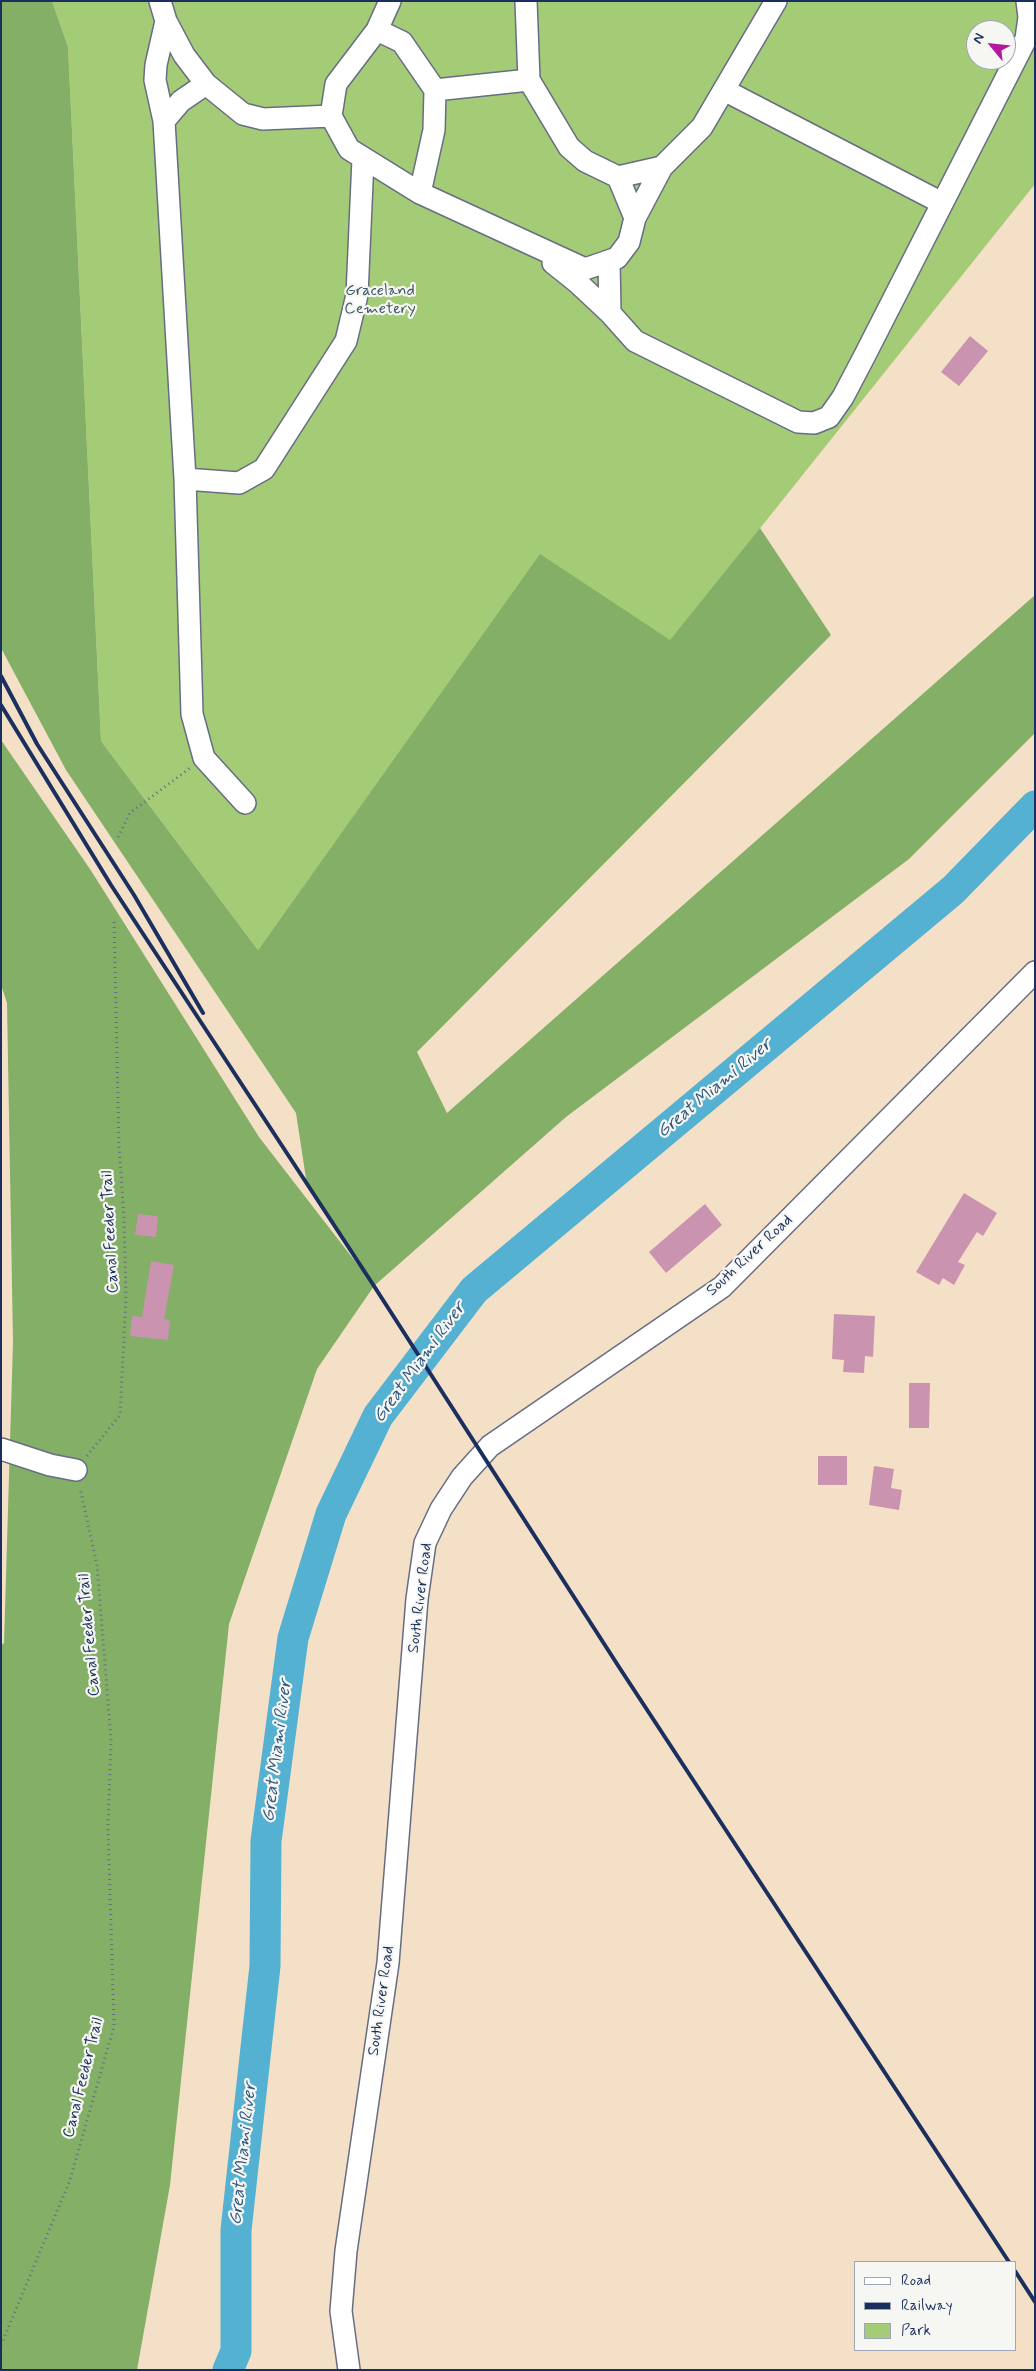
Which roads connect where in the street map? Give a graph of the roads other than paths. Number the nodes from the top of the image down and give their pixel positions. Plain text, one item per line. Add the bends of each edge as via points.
1 (390, 1) edge
2 (526, 1) edge
3 (776, 1) edge
4 (1027, 1) edge
5 (163, 11) edge
6 (377, 30) junction
7 (529, 80) junction
8 (206, 84) junction
9 (435, 90) junction
10 (724, 90) junction
11 (331, 116) junction
12 (164, 122) junction
13 (363, 159) junction
14 (662, 167) junction
15 (618, 177) junction
16 (420, 193) junction
17 (942, 203) junction
18 (635, 218) junction
19 (523, 240) junction
20 (609, 261) junction
21 (610, 313) junction
22 (185, 479) junction
23 (245, 803) dead end
24 (1035, 972) edge
25 (1, 1449) edge
26 (76, 1470) road end
27 (349, 2370) edge

1 - 6 street
2 - 7 street
3 - 10 street
4 - 17 street via 1026,39
5 - 8 street via 184,55
5 - 12 street via 156,80
6 - 9 street via 402,42
6 - 11 street via 336,84
7 - 9 street
7 - 15 street via 569,147 585,161
8 - 11 street via 242,114 263,119
8 - 12 street via 181,101
9 - 16 street via 434,130
10 - 14 street via 702,127
10 - 17 street
11 - 13 street via 349,149
12 - 22 street
13 - 16 street
13 - 22 street via 356,295 346,341 264,469 239,483
14 - 15 street
14 - 18 street
15 - 18 street
16 - 19 street
17 - 21 street via 843,397 829,417 814,423 798,422 635,340
18 - 20 street via 629,242 617,258
19 - 20 street via 585,268
19 - 21 street via 578,282
20 - 21 street
22 - 23 street via 192,714 204,758
24 - 27 street, South River Road via 722,1287 490,1446 462,1477 440,1510 425,1543 417,1599 388,1963 346,2251 341,2311
25 - 26 street

